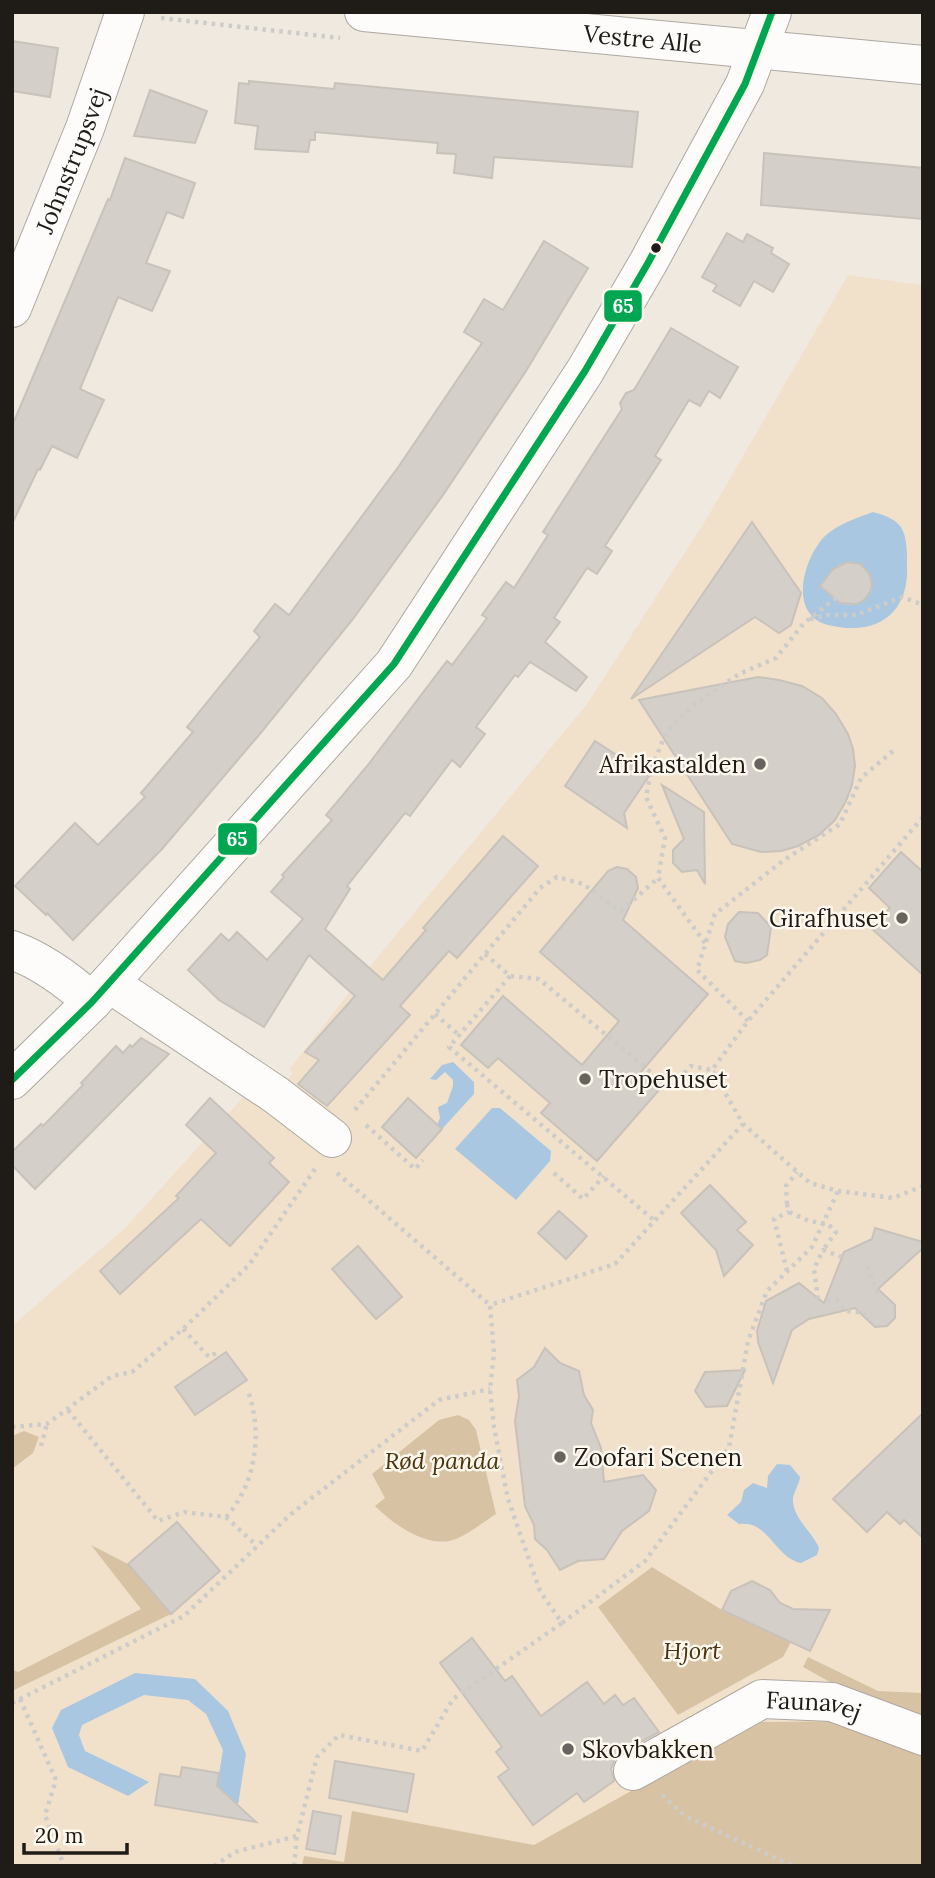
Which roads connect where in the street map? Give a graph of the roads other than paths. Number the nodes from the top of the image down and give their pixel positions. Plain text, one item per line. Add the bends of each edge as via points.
1 (125, 12) edge
2 (364, 12) edge
3 (772, 12) edge
4 (758, 49) junction
5 (923, 65) edge
6 (12, 308) edge
7 (12, 950) edge
8 (100, 992) junction
9 (12, 1080) edge
10 (342, 1142) road end
11 (923, 1736) edge
12 (634, 1771) road end

1 - 6 street, Johnstrupsvej via 85,128
2 - 4 street, Vestre Alle
3 - 4 street
4 - 5 street, Vestre Alle
4 - 8 street via 745,84 689,190 591,361 394,664
7 - 8 street via 71,983
8 - 9 street
8 - 10 street via 276,1095
11 - 12 street, Faunavej via 832,1702 762,1699

